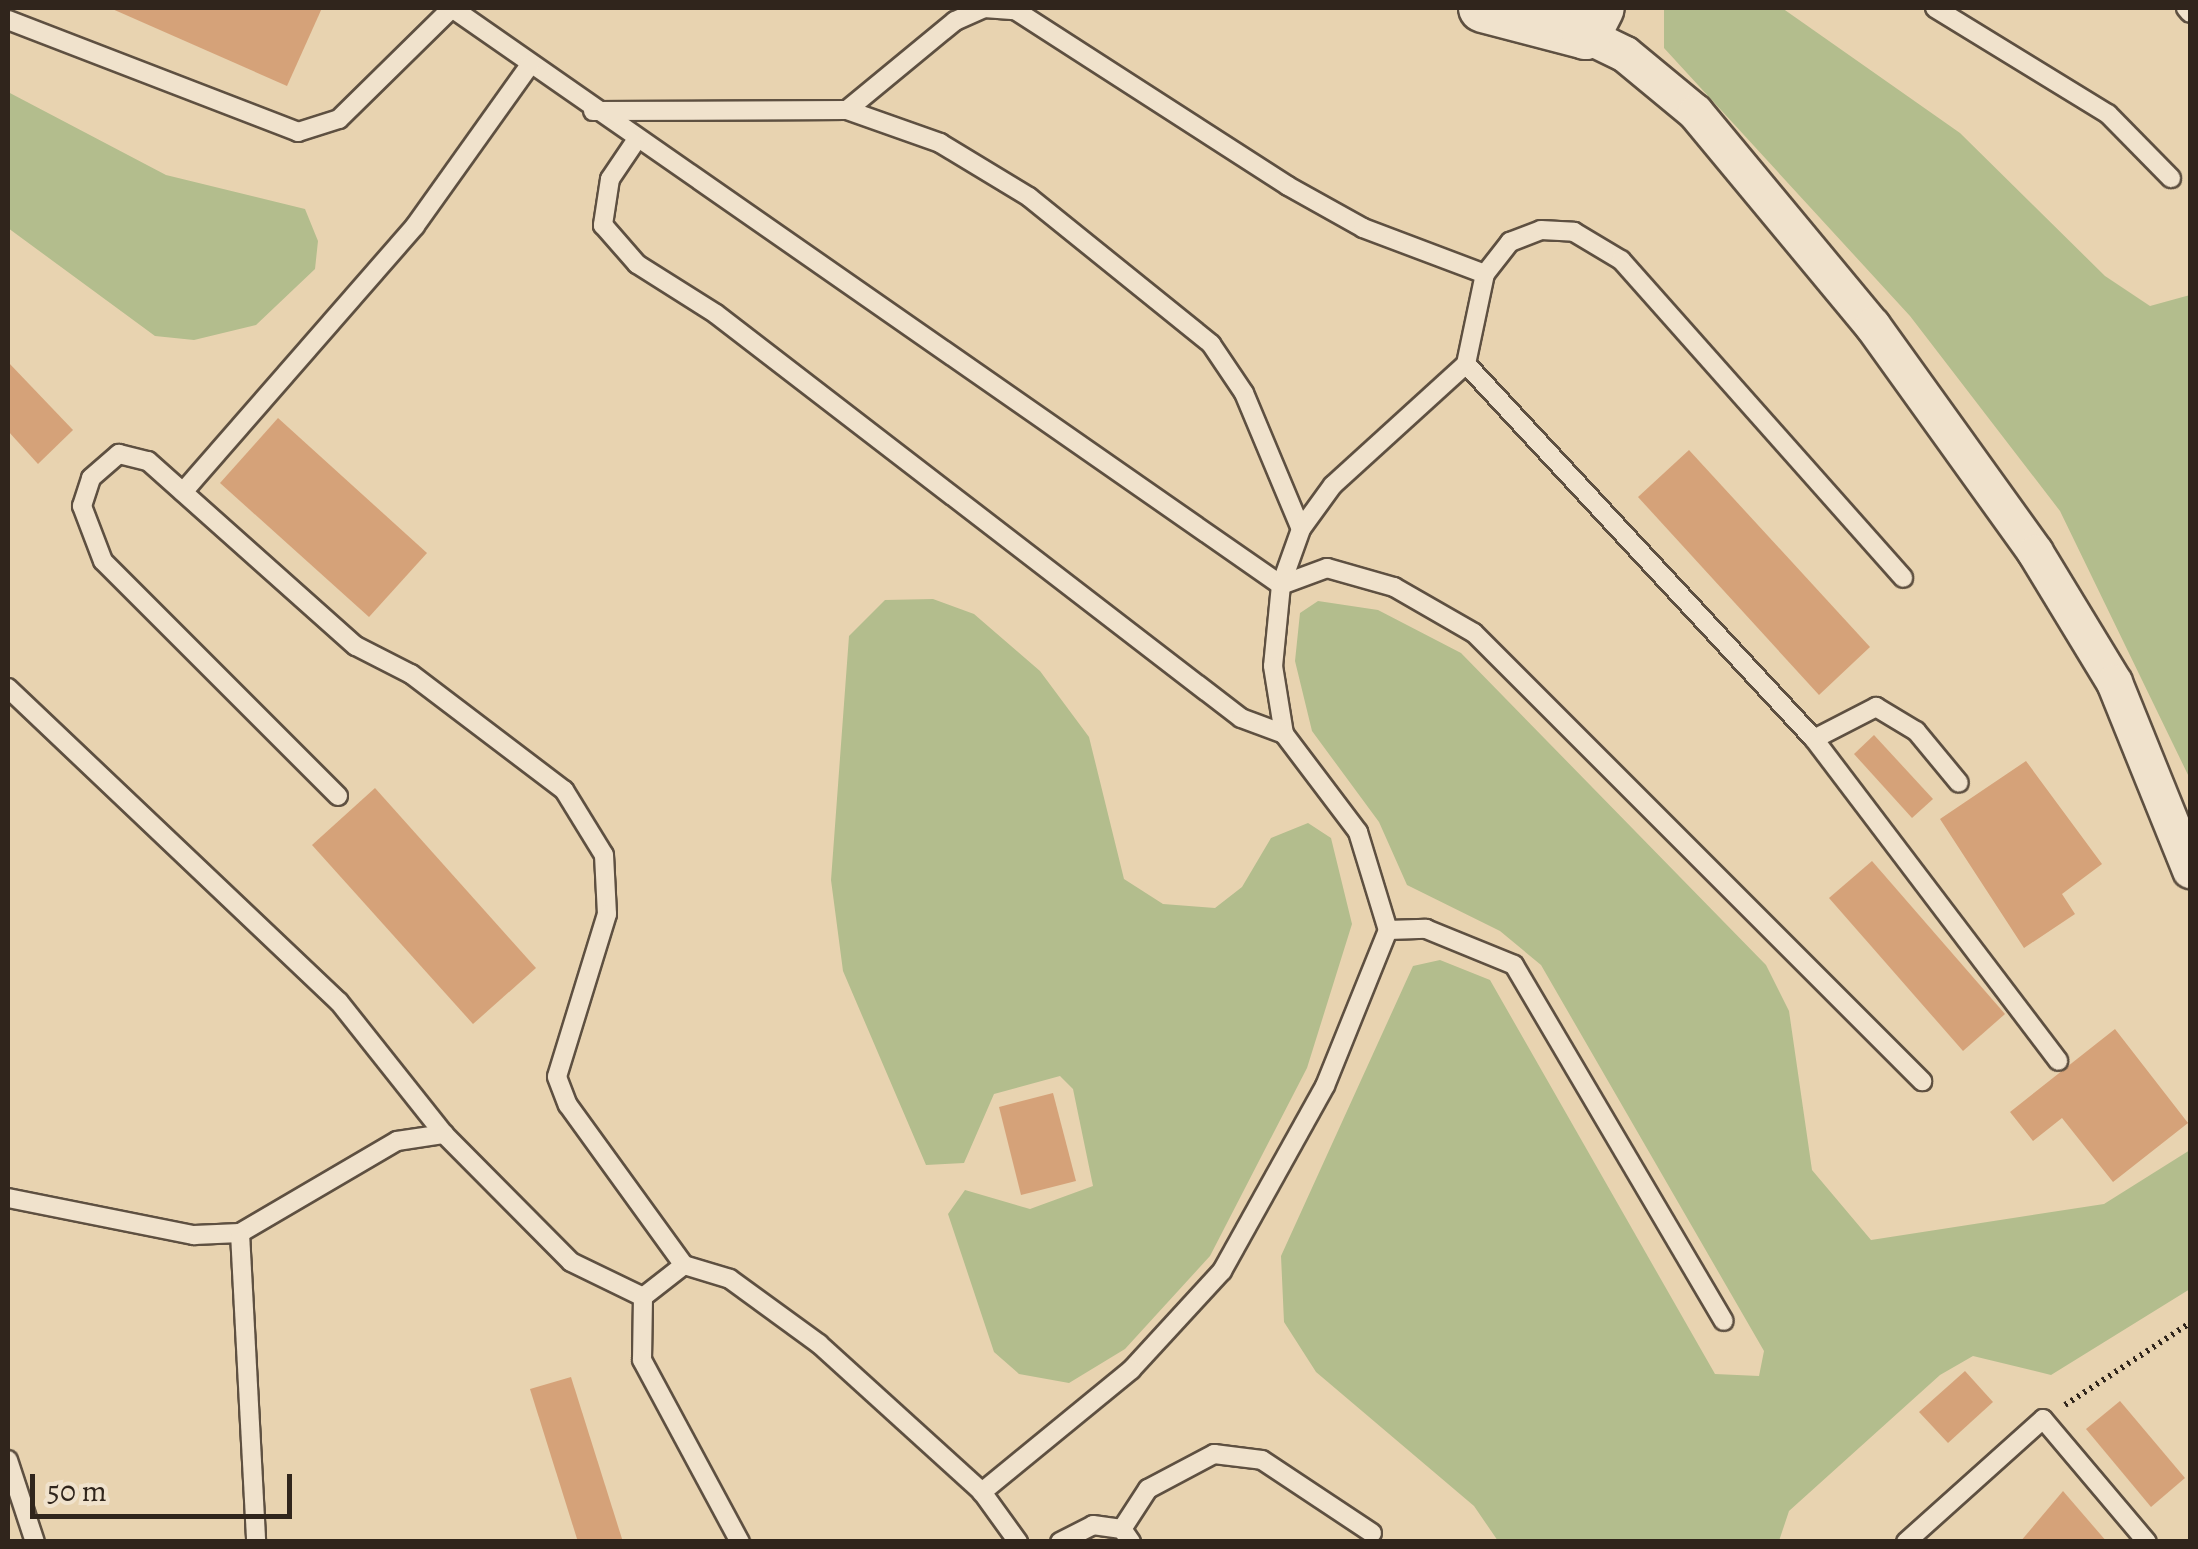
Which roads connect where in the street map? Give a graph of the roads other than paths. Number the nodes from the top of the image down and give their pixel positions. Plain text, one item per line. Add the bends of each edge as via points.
1 (1483, 8) edge
2 (1935, 8) edge
3 (8, 20) edge
4 (1593, 22) edge
5 (530, 64) junction
6 (847, 110) junction
7 (592, 111) junction
8 (635, 142) junction
9 (2172, 178) dead end
10 (1486, 274) junction
11 (1466, 364) junction
12 (182, 492) junction
13 (1301, 529) junction
14 (1903, 578) dead end
15 (1281, 585) junction
16 (8, 688) edge
17 (1284, 734) junction
18 (1814, 739) junction
19 (1959, 783) dead end
20 (338, 796) dead end
21 (2190, 870) edge
22 (1388, 930) junction
23 (2058, 1061) dead end
24 (1922, 1081) dead end
25 (444, 1134) junction
26 (8, 1198) edge
27 (240, 1232) junction
28 (684, 1265) junction
29 (643, 1297) junction
30 (1724, 1321) dead end
31 (8, 1460) edge
32 (982, 1492) junction
33 (1372, 1533) dead end
34 (1126, 1535) edge
35 (34, 1542) edge
36 (256, 1542) edge
37 (740, 1542) edge
38 (1018, 1542) edge
39 (1060, 1542) edge
40 (1906, 1542) edge
41 (2147, 1542) edge

1 - 4 main road
2 - 9 lane via 2108,114
3 - 5 lane via 298,132 339,119 452,8
4 - 21 street via 1695,112 1872,324 2035,552 2114,682
5 - 7 lane
5 - 12 lane via 416,226
6 - 7 lane
6 - 10 lane via 955,21 984,8 1015,10 1348,220
6 - 13 lane via 940,143 1029,197 1211,344 1244,393
7 - 8 lane
8 - 15 lane
8 - 17 lane via 610,178 603,224 637,264 716,314 1241,718
10 - 11 lane
10 - 14 lane via 1510,242 1540,230 1574,232 1621,260
11 - 13 lane via 1333,485
11 - 18 lane
12 - 20 lane via 148,461 118,454 91,478 82,506 103,561
12 - 28 lane via 356,646 411,674 564,790 604,855 607,914 557,1077 568,1106
13 - 15 lane
15 - 17 lane via 1273,666
15 - 24 lane via 1326,568 1394,586 1474,633
16 - 25 lane via 339,1002
17 - 22 lane via 1358,832
18 - 19 lane via 1876,707 1916,730
18 - 23 lane
22 - 30 lane via 1426,929 1514,965
22 - 32 lane via 1325,1086 1222,1270 1131,1370
25 - 27 lane via 396,1141
25 - 29 lane via 572,1262
26 - 27 lane via 194,1236
27 - 36 lane
28 - 29 lane
28 - 32 lane via 769,1302
29 - 37 lane via 642,1360
31 - 35 lane
32 - 38 lane
33 - 34 lane via 1262,1460 1214,1454 1148,1488
34 - 39 lane via 1093,1525
40 - 41 lane via 2042,1419

